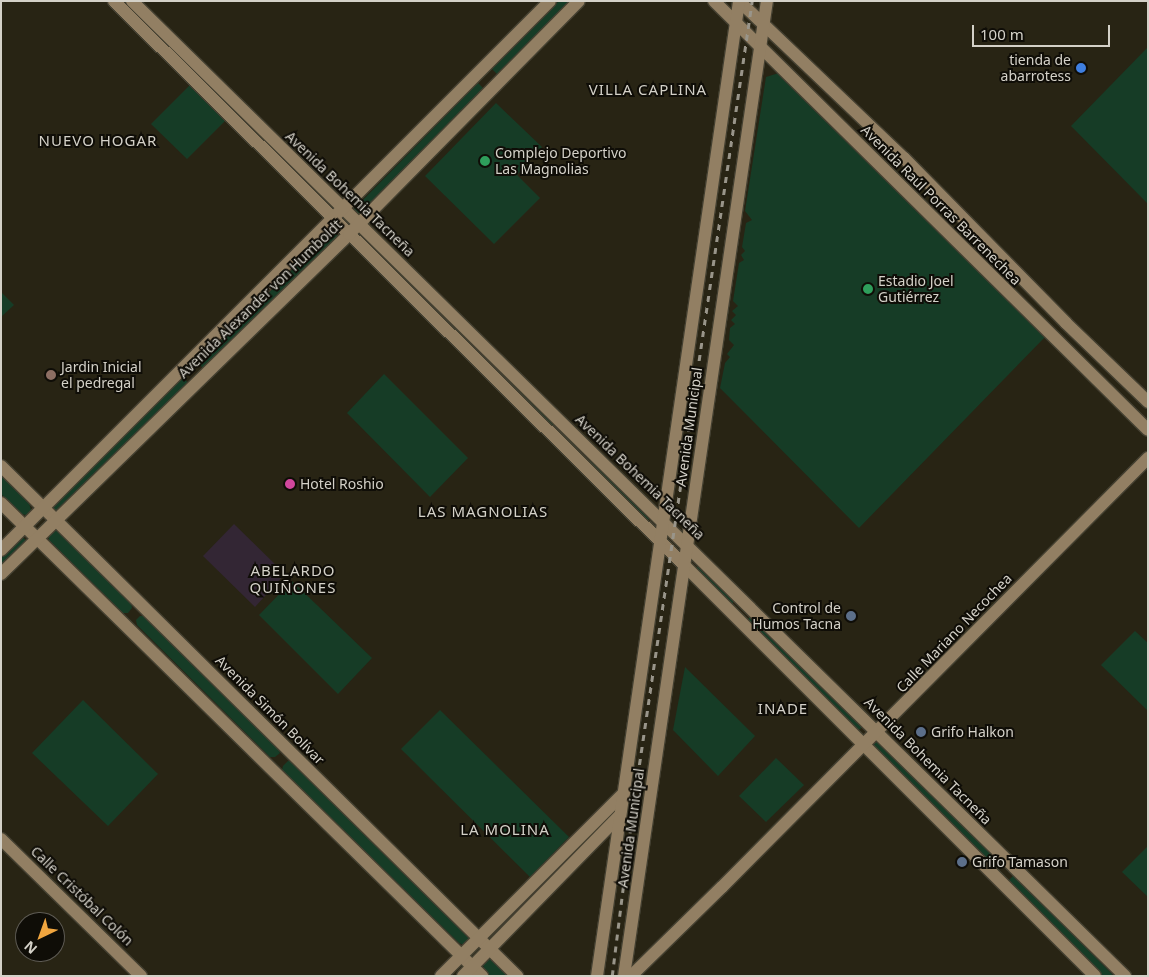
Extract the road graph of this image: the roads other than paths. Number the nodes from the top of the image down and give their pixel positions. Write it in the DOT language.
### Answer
graph roads {
  1 [pos="114,1"];
  2 [pos="132,1"];
  3 [pos="550,1"];
  4 [pos="579,1"];
  5 [pos="714,1"];
  6 [pos="739,1"];
  7 [pos="767,1"];
  8 [pos="736,23"];
  9 [pos="763,25"];
  10 [pos="760,47"];
  11 [pos="343,208"];
  12 [pos="333,218"];
  13 [pos="359,223"];
  14 [pos="349,234"];
  15 [pos="1148,402"];
  16 [pos="1148,430"];
  17 [pos="1148,458"];
  18 [pos="1,466"];
  19 [pos="1,503"];
  20 [pos="44,507"];
  21 [pos="56,520"];
  22 [pos="663,522"];
  23 [pos="24,526"];
  24 [pos="37,539"];
  25 [pos="660,542"];
  26 [pos="687,544"];
  27 [pos="1,550"];
  28 [pos="684,565"];
  29 [pos="1,574"];
  30 [pos="746,604"];
  31 [pos="734,616"];
  32 [pos="877,732"];
  33 [pos="864,745"];
  34 [pos="624,793"];
  35 [pos="620,815"];
  36 [pos="1,839"];
  37 [pos="480,937"];
  38 [pos="490,948"];
  39 [pos="461,956"];
  40 [pos="472,966"];
  41 [pos="142,976"];
  42 [pos="441,976"];
  43 [pos="463,976"];
  44 [pos="482,976"];
  45 [pos="517,976"];
  46 [pos="597,976"];
  47 [pos="624,976"];
  48 [pos="631,976"];
  49 [pos="1095,976"];
  50 [pos="1125,976"];
  1 -- 12 [label="street, Avenida Bohemia Tacneña"];
  2 -- 11 [label="street, Avenida Bohemia Tacneña"];
  3 -- 11 [label="street, Avenida Alexander von Humboldt"];
  4 -- 13 [label="street, Avenida Alexander von Humboldt"];
  5 -- 8 [label="street, Avenida Raúl Porras Barrenechea"];
  6 -- 8 [label="street, Avenida Municipal"];
  6 -- 9 [label="street, Avenida Raúl Porras Barrenechea"];
  7 -- 9 [label="street, Avenida Municipal"];
  8 -- 10 [label="street, Avenida Raúl Porras Barrenechea"];
  8 -- 22 [label="street, Avenida Municipal"];
  9 -- 10 [label="street, Avenida Municipal"];
  9 -- 15 [label="street, Avenida Raúl Porras Barrenechea"];
  10 -- 16 [label="street, Avenida Raúl Porras Barrenechea"];
  10 -- 26 [label="street, Avenida Municipal"];
  11 -- 12 [label="street, Avenida Alexander von Humboldt"];
  11 -- 13 [label="street, Avenida Bohemia Tacneña"];
  12 -- 14 [label="street, Avenida Bohemia Tacneña"];
  12 -- 20 [label="street, Avenida Alexander von Humboldt"];
  13 -- 14 [label="street, Avenida Alexander von Humboldt"];
  13 -- 22 [label="street, Avenida Bohemia Tacneña"];
  14 -- 21 [label="street, Avenida Alexander von Humboldt"];
  14 -- 25 [label="street, Avenida Bohemia Tacneña"];
  17 -- 32 [label="street, Calle Mariano Necochea"];
  18 -- 20 [label="street, Avenida Simón Bolívar"];
  19 -- 23 [label="street"];
  20 -- 21 [label="street, Avenida Simón Bolívar"];
  20 -- 23 [label="street, Avenida Alexander von Humboldt"];
  21 -- 24 [label="street, Avenida Alexander von Humboldt"];
  21 -- 37 [label="street, Avenida Simón Bolívar"];
  22 -- 25 [label="street, Avenida Municipal"];
  22 -- 26 [label="street, Avenida Bohemia Tacneña"];
  23 -- 24 [label="street"];
  23 -- 27 [label="street, Avenida Alexander von Humboldt"];
  24 -- 29 [label="street, Avenida Alexander von Humboldt"];
  24 -- 39 [label="street"];
  25 -- 28 [label="street, Avenida Bohemia Tacneña"];
  25 -- 34 [label="street, Avenida Municipal"];
  26 -- 28 [label="street, Avenida Municipal"];
  26 -- 30 [label="street, Avenida Bohemia Tacneña"];
  28 -- 31 [label="street, Avenida Bohemia Tacneña"];
  28 -- 47 [label="street, Avenida Municipal"];
  30 -- 31 [label="street"];
  30 -- 32 [label="street, Avenida Bohemia Tacneña"];
  31 -- 33 [label="street, Avenida Bohemia Tacneña"];
  32 -- 33 [label="street, Calle Mariano Necochea"];
  32 -- 50 [label="street, Avenida Bohemia Tacneña"];
  33 -- 48 [label="street, Calle Mariano Necochea"];
  33 -- 49 [label="street, Avenida Bohemia Tacneña"];
  34 -- 35 [label="street, Avenida Municipal"];
  34 -- 37 [label="street"];
  35 -- 38 [label="street"];
  35 -- 46 [label="street, Avenida Municipal"];
  36 -- 41 [label="street, Calle Cristóbal Colón"];
  37 -- 38 [label="street, Avenida Simón Bolívar"];
  37 -- 39 [label="street"];
  38 -- 40 [label="street"];
  38 -- 45 [label="street, Avenida Simón Bolívar"];
  39 -- 40 [label="street"];
  39 -- 42 [label="street"];
  40 -- 43 [label="street"];
  40 -- 44 [label="street"];
}
